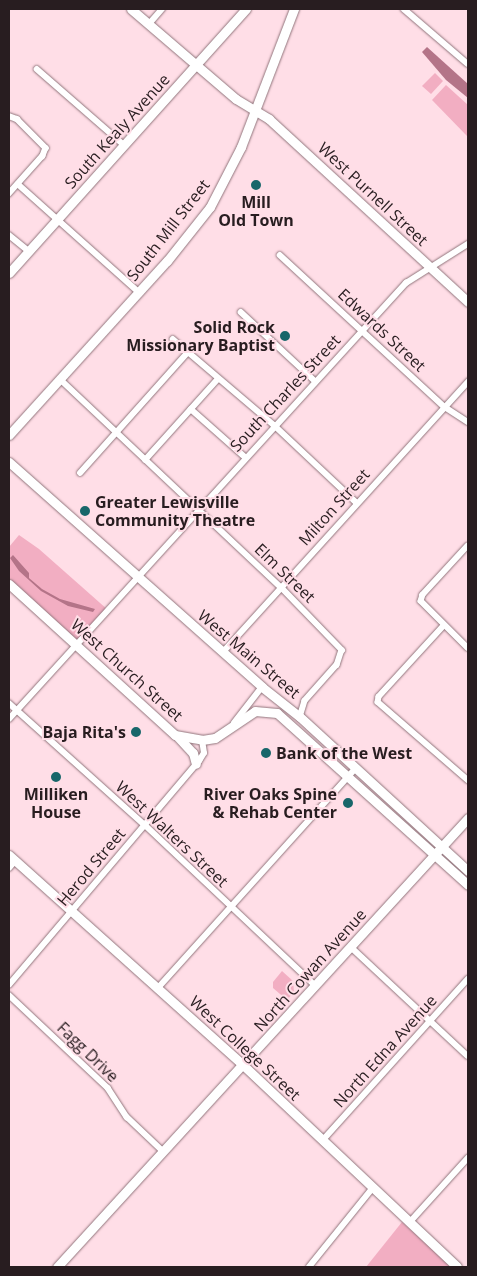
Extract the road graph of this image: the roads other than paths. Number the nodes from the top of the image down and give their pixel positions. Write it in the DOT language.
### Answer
graph roads {
  1 [pos="131,9"];
  2 [pos="162,9"];
  3 [pos="246,9"];
  4 [pos="294,9"];
  5 [pos="404,9"];
  6 [pos="148,24"];
  7 [pos="468,64"];
  8 [pos="196,65"];
  9 [pos="37,69"];
  10 [pos="256,110"];
  11 [pos="9,116"];
  12 [pos="124,145"];
  13 [pos="18,184"];
  14 [pos="9,194"];
  15 [pos="58,219"];
  16 [pos="9,235"];
  17 [pos="468,244"];
  18 [pos="29,251"];
  19 [pos="280,255"];
  20 [pos="432,268"];
  21 [pos="9,273"];
  22 [pos="139,292"];
  23 [pos="468,302"];
  24 [pos="241,312"];
  25 [pos="362,330"];
  26 [pos="173,339"];
  27 [pos="188,352"];
  28 [pos="60,379"];
  29 [pos="217,380"];
  30 [pos="315,381"];
  31 [pos="468,382"];
  32 [pos="445,407"];
  33 [pos="191,409"];
  34 [pos="468,422"];
  35 [pos="274,425"];
  36 [pos="116,433"];
  37 [pos="9,435"];
  38 [pos="245,457"];
  39 [pos="145,460"];
  40 [pos="9,462"];
  41 [pos="80,473"];
  42 [pos="356,502"];
  43 [pos="198,510"];
  44 [pos="468,546"];
  45 [pos="138,578"];
  46 [pos="9,584"];
  47 [pos="281,587"];
  48 [pos="444,626"];
  49 [pos="77,645"];
  50 [pos="468,648"];
  51 [pos="223,652"];
  52 [pos="262,687"];
  53 [pos="9,703"];
  54 [pos="16,710"];
  55 [pos="300,717"];
  56 [pos="9,719"];
  57 [pos="231,727"];
  58 [pos="174,735"];
  59 [pos="202,740"];
  60 [pos="196,764"];
  61 [pos="356,768"];
  62 [pos="349,777"];
  63 [pos="468,780"];
  64 [pos="468,818"];
  65 [pos="144,824"];
  66 [pos="442,847"];
  67 [pos="435,854"];
  68 [pos="11,861"];
  69 [pos="468,871"];
  70 [pos="468,885"];
  71 [pos="230,908"];
  72 [pos="71,911"];
  73 [pos="352,948"];
  74 [pos="468,979"];
  75 [pos="9,984"];
  76 [pos="316,987"];
  77 [pos="157,989"];
  78 [pos="9,995"];
  79 [pos="430,1021"];
  80 [pos="468,1056"];
  81 [pos="243,1066"];
  82 [pos="322,1141"];
  83 [pos="164,1152"];
  84 [pos="467,1162"];
  85 [pos="372,1189"];
  86 [pos="408,1223"];
  87 [pos="57,1267"];
  88 [pos="310,1267"];
  89 [pos="457,1267"];
  1 -- 6 [label="street, West Purnell Street"];
  2 -- 6 [label="street"];
  3 -- 8 [label="street, South Kealy Avenue"];
  4 -- 10 [label="street, South Mill Street"];
  5 -- 7 [label="street"];
  6 -- 8 [label="street, West Purnell Street"];
  8 -- 10 [label="street, West Purnell Street"];
  8 -- 12 [label="street, South Kealy Avenue"];
  9 -- 12 [label="street"];
  10 -- 20 [label="street, West Purnell Street"];
  10 -- 22 [label="street, South Mill Street"];
  11 -- 13 [label="street"];
  12 -- 15 [label="street, South Kealy Avenue"];
  13 -- 14 [label="street"];
  13 -- 15 [label="street"];
  15 -- 18 [label="street, South Kealy Avenue"];
  15 -- 22 [label="street"];
  16 -- 18 [label="street"];
  17 -- 20 [label="street, South Charles Street"];
  18 -- 21 [label="street, South Kealy Avenue"];
  19 -- 25 [label="street, Edwards Street"];
  20 -- 23 [label="street, West Purnell Street"];
  20 -- 25 [label="street, South Charles Street"];
  22 -- 28 [label="street, South Mill Street"];
  24 -- 30 [label="street"];
  25 -- 30 [label="street, South Charles Street"];
  25 -- 32 [label="street, Edwards Street"];
  26 -- 27 [label="street"];
  27 -- 29 [label="street"];
  27 -- 36 [label="street"];
  28 -- 36 [label="street, Elm Street"];
  28 -- 37 [label="street, South Mill Street"];
  29 -- 33 [label="street"];
  29 -- 35 [label="street"];
  30 -- 35 [label="street, South Charles Street"];
  31 -- 32 [label="street, Milton Street"];
  32 -- 34 [label="street, Edwards Street"];
  32 -- 42 [label="street, Milton Street"];
  33 -- 38 [label="street"];
  33 -- 39 [label="street"];
  35 -- 38 [label="street, South Charles Street"];
  35 -- 42 [label="street"];
  36 -- 39 [label="street, Elm Street"];
  36 -- 41 [label="street"];
  38 -- 43 [label="street, South Charles Street"];
  39 -- 43 [label="street, Elm Street"];
  40 -- 45 [label="street, West Main Street"];
  42 -- 47 [label="street, Milton Street"];
  43 -- 45 [label="street, South Charles Street"];
  43 -- 47 [label="street, Elm Street"];
  44 -- 48 [label="street"];
  45 -- 49 [label="street, South Charles Street"];
  45 -- 51 [label="street, West Main Street"];
  46 -- 49 [label="street, West Church Street"];
  47 -- 51 [label="street, Milton Street"];
  47 -- 55 [label="street, Elm Street"];
  48 -- 50 [label="street"];
  48 -- 63 [label="street"];
  49 -- 54 [label="street, South Charles Street"];
  49 -- 58 [label="street, West Church Street"];
  51 -- 52 [label="street, West Main Street"];
  52 -- 55 [label="street, West Main Street"];
  52 -- 57 [label="street"];
  53 -- 54 [label="street, West Walters Street"];
  54 -- 56 [label="street, South Charles Street"];
  54 -- 65 [label="street, West Walters Street"];
  55 -- 61 [label="street, West Main Street"];
  57 -- 59 [label="street"];
  57 -- 62 [label="street, West Main Street"];
  58 -- 59 [label="street, West Church Street"];
  58 -- 60 [label="street"];
  59 -- 60 [label="street, Herod Street"];
  60 -- 65 [label="street, Herod Street"];
  61 -- 62 [label="street"];
  61 -- 66 [label="street, West Main Street"];
  62 -- 67 [label="street, West Main Street"];
  62 -- 71 [label="street"];
  64 -- 66 [label="street, North Cowan Avenue"];
  65 -- 71 [label="street, West Walters Street"];
  65 -- 72 [label="street, Herod Street"];
  66 -- 67 [label="street, North Cowan Avenue"];
  66 -- 69 [label="street, West Main Street"];
  67 -- 70 [label="street, West Main Street"];
  67 -- 73 [label="street, North Cowan Avenue"];
  68 -- 72 [label="street, West College Street"];
  71 -- 76 [label="street, West Walters Street"];
  71 -- 77 [label="street"];
  72 -- 75 [label="street, Herod Street"];
  72 -- 77 [label="street, West College Street"];
  73 -- 76 [label="street, North Cowan Avenue"];
  73 -- 79 [label="street"];
  74 -- 79 [label="street, North Edna Avenue"];
  76 -- 81 [label="street, North Cowan Avenue"];
  77 -- 81 [label="street, West College Street"];
  78 -- 83 [label="street, Fagg Drive"];
  79 -- 80 [label="street"];
  79 -- 82 [label="street, North Edna Avenue"];
  81 -- 82 [label="street, West College Street"];
  81 -- 83 [label="street, North Cowan Avenue"];
  82 -- 85 [label="street, West College Street"];
  83 -- 87 [label="street, North Cowan Avenue"];
  84 -- 86 [label="street"];
  85 -- 86 [label="street, West College Street"];
  85 -- 88 [label="street"];
  86 -- 89 [label="street, West College Street"];
}
